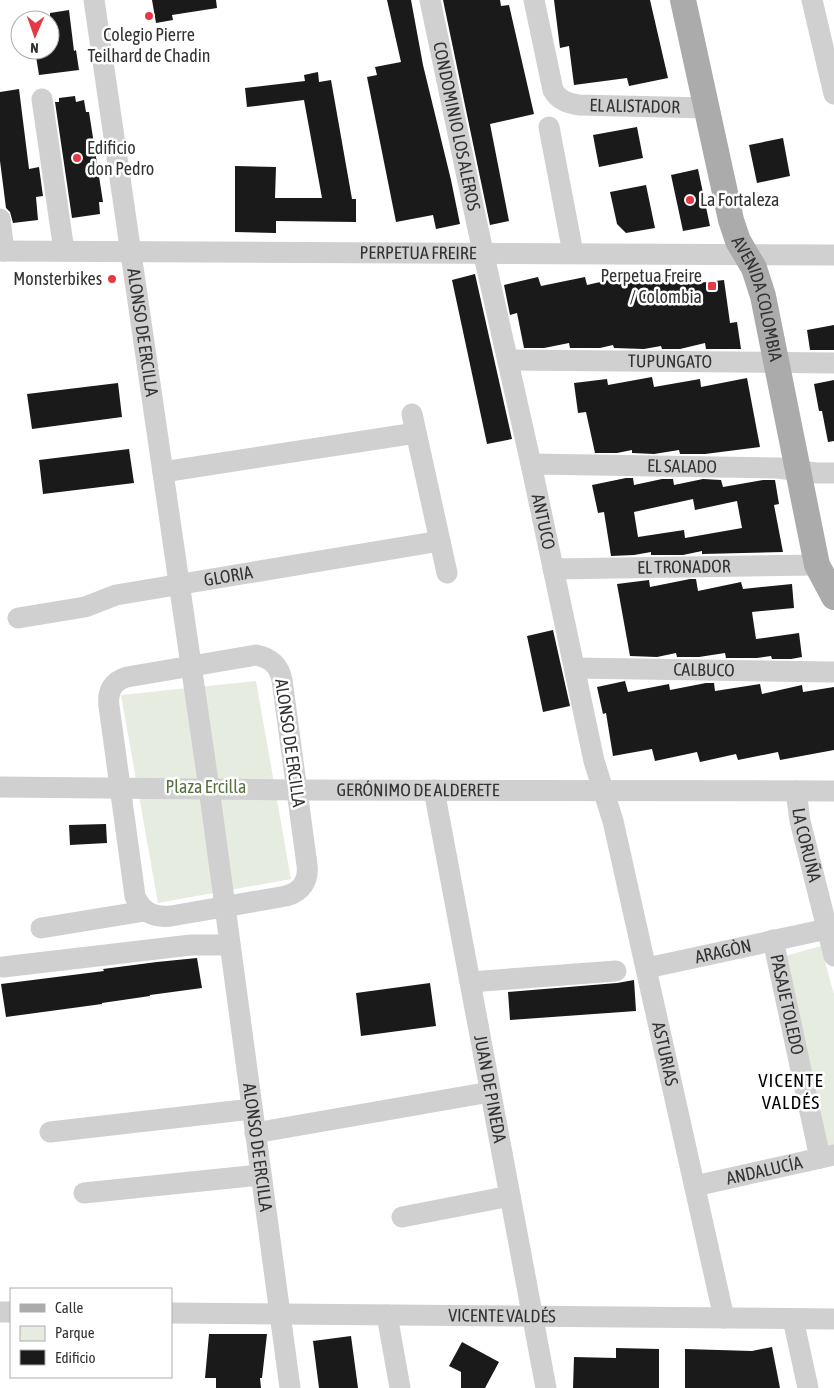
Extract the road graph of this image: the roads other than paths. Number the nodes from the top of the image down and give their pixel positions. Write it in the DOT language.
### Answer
graph roads {
  1 [pos="94,0"];
  2 [pos="430,0"];
  3 [pos="534,0"];
  4 [pos="684,0"];
  5 [pos="812,0"];
  6 [pos="829,46"];
  7 [pos="834,94"];
  8 [pos="42,99"];
  9 [pos="707,108"];
  10 [pos="549,128"];
  11 [pos="0,219"];
  12 [pos="2,251"];
  13 [pos="64,251"];
  14 [pos="130,251"];
  15 [pos="484,253"];
  16 [pos="573,254"];
  17 [pos="746,254"];
  18 [pos="834,255"];
  19 [pos="508,360"];
  20 [pos="776,362"];
  21 [pos="834,363"];
  22 [pos="531,464"];
  23 [pos="798,471"];
  24 [pos="163,472"];
  25 [pos="834,473"];
  26 [pos="440,542"];
  27 [pos="817,565"];
  28 [pos="553,569"];
  29 [pos="447,573"];
  30 [pos="179,585"];
  31 [pos="834,597"];
  32 [pos="18,618"];
  33 [pos="191,666"];
  34 [pos="575,668"];
  35 [pos="834,672"];
  36 [pos="0,787"];
  37 [pos="120,787"];
  38 [pos="209,788"];
  39 [pos="296,790"];
  40 [pos="434,790"];
  41 [pos="604,790"];
  42 [pos="796,791"];
  43 [pos="834,791"];
  44 [pos="224,906"];
  45 [pos="145,911"];
  46 [pos="41,928"];
  47 [pos="827,929"];
  48 [pos="773,940"];
  49 [pos="230,945"];
  50 [pos="834,956"];
  51 [pos="2,966"];
  52 [pos="647,968"];
  53 [pos="616,971"];
  54 [pos="470,982"];
  55 [pos="490,1092"];
  56 [pos="252,1109"];
  57 [pos="50,1132"];
  58 [pos="255,1132"];
  59 [pos="827,1156"];
  60 [pos="260,1174"];
  61 [pos="695,1186"];
  62 [pos="84,1193"];
  63 [pos="510,1196"];
  64 [pos="402,1217"];
  65 [pos="172,1314"];
  66 [pos="280,1314"];
  67 [pos="387,1315"];
  68 [pos="532,1316"];
  69 [pos="724,1318"];
  70 [pos="794,1319"];
  71 [pos="834,1319"];
  72 [pos="290,1388"];
  73 [pos="400,1388"];
  74 [pos="546,1388"];
  75 [pos="808,1388"];
  1 -- 14 [label="street, ALONSO DE ERCILLA"];
  2 -- 15 [label="street, CONDOMINIO LOS ALEROS"];
  3 -- 9 [label="street, EL ALISTADOR"];
  4 -- 9 [label="main road, AVENIDA COLOMBIA"];
  5 -- 6 [label="street"];
  6 -- 7 [label="street"];
  8 -- 13 [label="street"];
  9 -- 17 [label="main road, AVENIDA COLOMBIA"];
  10 -- 16 [label="street"];
  11 -- 12 [label="street"];
  12 -- 13 [label="street, PERPETUA FREIRE"];
  13 -- 14 [label="street, PERPETUA FREIRE"];
  14 -- 15 [label="street, PERPETUA FREIRE"];
  14 -- 24 [label="street, ALONSO DE ERCILLA"];
  15 -- 16 [label="street, PERPETUA FREIRE"];
  15 -- 19 [label="street, ANTUCO"];
  16 -- 17 [label="street, PERPETUA FREIRE"];
  17 -- 18 [label="street, PERPETUA FREIRE"];
  17 -- 20 [label="main road, AVENIDA COLOMBIA"];
  19 -- 20 [label="street, TUPUNGATO"];
  19 -- 22 [label="street, ANTUCO"];
  20 -- 21 [label="street, TUPUNGATO"];
  20 -- 23 [label="main road, AVENIDA COLOMBIA"];
  22 -- 23 [label="street, EL SALADO"];
  22 -- 28 [label="street, ANTUCO"];
  23 -- 25 [label="street, EL SALADO"];
  23 -- 27 [label="main road, AVENIDA COLOMBIA"];
  24 -- 26 [label="street"];
  24 -- 30 [label="street, ALONSO DE ERCILLA"];
  26 -- 29 [label="street"];
  26 -- 30 [label="street, GLORIA"];
  27 -- 28 [label="street, EL TRONADOR"];
  27 -- 31 [label="main road, AVENIDA COLOMBIA"];
  28 -- 34 [label="street, ANTUCO"];
  30 -- 32 [label="street, GLORIA"];
  30 -- 33 [label="street, ALONSO DE ERCILLA"];
  33 -- 37 [label="street, ALONSO DE ERCILLA"];
  33 -- 38 [label="street, ALONSO DE ERCILLA"];
  33 -- 39 [label="street, ALONSO DE ERCILLA"];
  34 -- 35 [label="street, CALBUCO"];
  34 -- 41 [label="street, ANTUCO"];
  36 -- 37 [label="street, GERÓNIMO DE ALDERETE"];
  37 -- 38 [label="street, GERÓNIMO DE ALDERETE"];
  37 -- 45 [label="street, ALONSO DE ERCILLA"];
  38 -- 39 [label="street, GERÓNIMO DE ALDERETE"];
  38 -- 44 [label="street, ALONSO DE ERCILLA"];
  39 -- 40 [label="street, GERÓNIMO DE ALDERETE"];
  39 -- 44 [label="street, ALONSO DE ERCILLA"];
  40 -- 41 [label="street, GERÓNIMO DE ALDERETE"];
  40 -- 54 [label="street, JUAN DE PINEDA"];
  41 -- 42 [label="street, GERÓNIMO DE ALDERETE"];
  41 -- 52 [label="street, ASTURIAS"];
  42 -- 43 [label="street, GERÓNIMO DE ALDERETE"];
  42 -- 47 [label="street, LA CORUÑA"];
  44 -- 45 [label="street, ALONSO DE ERCILLA"];
  44 -- 49 [label="street, ALONSO DE ERCILLA"];
  45 -- 46 [label="street"];
  47 -- 48 [label="street, ARAGÒN"];
  47 -- 50 [label="street, LA CORUÑA"];
  48 -- 52 [label="street, ARAGÒN"];
  48 -- 59 [label="street, PASAJE TOLEDO"];
  49 -- 51 [label="street"];
  49 -- 56 [label="street, ALONSO DE ERCILLA"];
  52 -- 61 [label="street, ASTURIAS"];
  53 -- 54 [label="street"];
  54 -- 55 [label="street, JUAN DE PINEDA"];
  55 -- 58 [label="street"];
  55 -- 63 [label="street, JUAN DE PINEDA"];
  56 -- 57 [label="street"];
  56 -- 58 [label="street, ALONSO DE ERCILLA"];
  58 -- 60 [label="street, ALONSO DE ERCILLA"];
  59 -- 61 [label="street, ANDALUCÍA"];
  60 -- 62 [label="street"];
  60 -- 66 [label="street, ALONSO DE ERCILLA"];
  61 -- 69 [label="street, ASTURIAS"];
  63 -- 64 [label="street"];
  63 -- 68 [label="street, JUAN DE PINEDA"];
  65 -- 66 [label="street, VICENTE VALDÉS"];
  66 -- 67 [label="street, VICENTE VALDÉS"];
  66 -- 72 [label="street, ALONSO DE ERCILLA"];
  67 -- 68 [label="street, VICENTE VALDÉS"];
  67 -- 73 [label="street"];
  68 -- 69 [label="street, VICENTE VALDÉS"];
  68 -- 74 [label="street, JUAN DE PINEDA"];
  69 -- 70 [label="street, VICENTE VALDÉS"];
  70 -- 71 [label="street, VICENTE VALDÉS"];
  70 -- 75 [label="street"];
}
